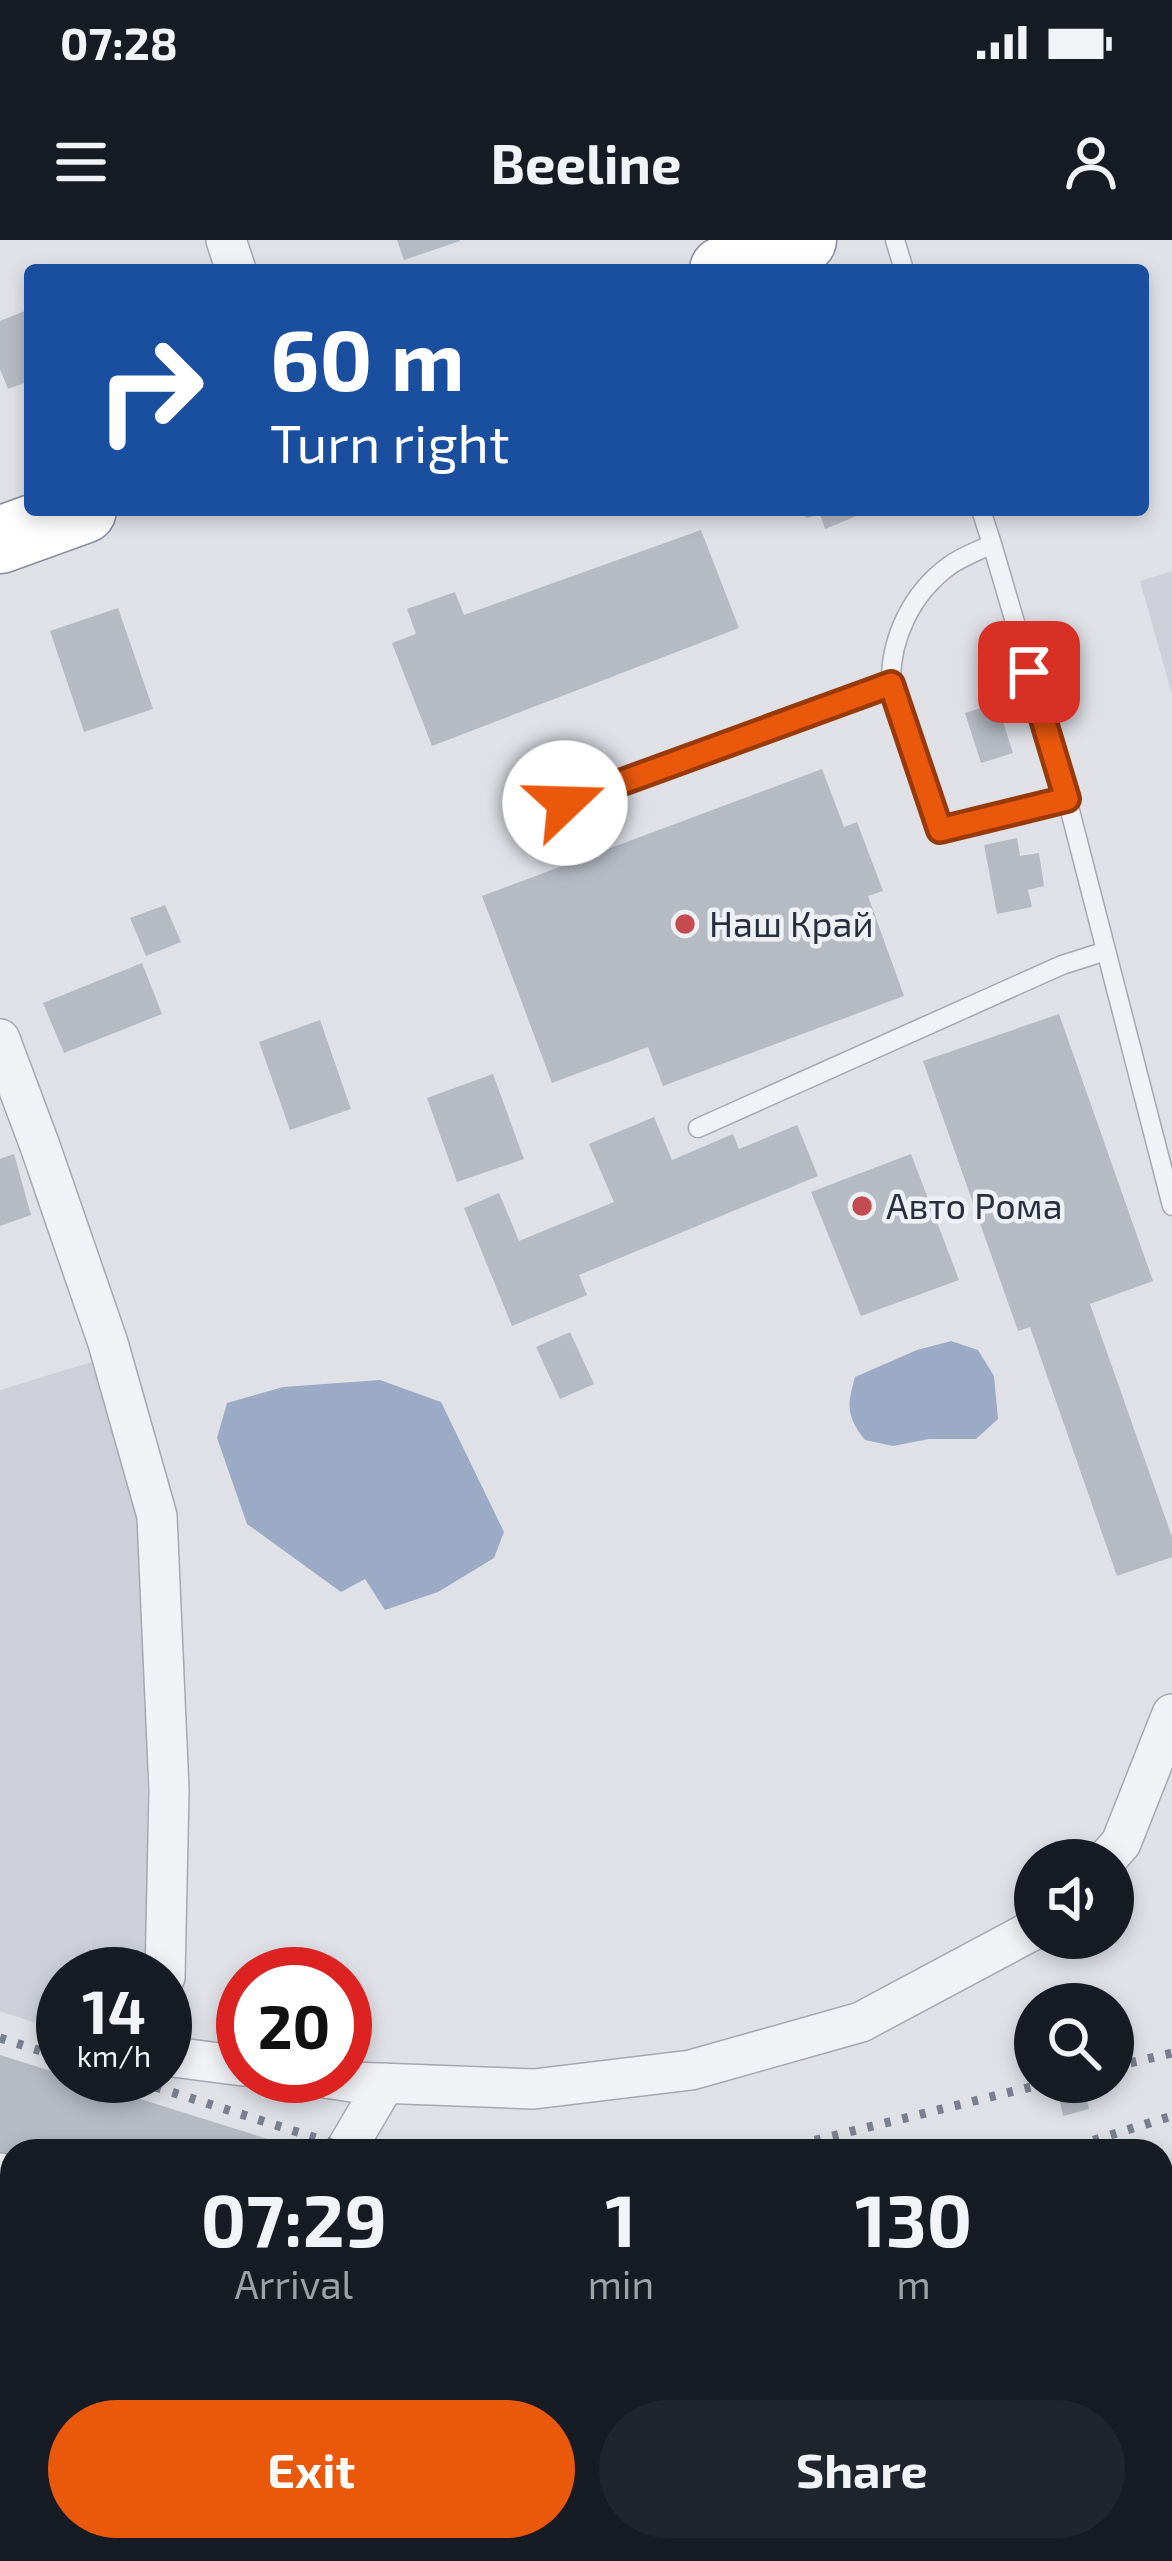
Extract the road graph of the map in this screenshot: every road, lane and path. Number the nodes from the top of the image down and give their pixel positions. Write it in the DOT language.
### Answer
graph roads {
  1 [pos="802,240"];
  2 [pos="739,264"];
  3 [pos="67,516"];
  4 [pos="983,516"];
  5 [pos="0,541"];
  6 [pos="992,544"];
  7 [pos="891,684"];
  8 [pos="1067,799"];
  9 [pos="565,803"];
  10 [pos="1106,951"];
  11 [pos="0,1040"];
  12 [pos="698,1128"];
  13 [pos="1172,1206"];
  14 [pos="1172,1714"];
  15 [pos="1122,1839"];
  16 [pos="1014,1940"];
  17 [pos="166,1947"];
  18 [pos="372,2082"];
  19 [pos="385,2083"];
  20 [pos="352,2139"];
  1 -- 2 [label="highway"];
  3 -- 5 [label="highway"];
  4 -- 6 [label="lane"];
  6 -- 7 [label="lane"];
  6 -- 8 [label="lane"];
  7 -- 8 [label="lane"];
  7 -- 9 [label="lane"];
  8 -- 10 [label="lane"];
  10 -- 12 [label="lane"];
  10 -- 13 [label="lane"];
  11 -- 17 [label="street"];
  14 -- 15 [label="street"];
  16 -- 19 [label="street"];
  18 -- 19 [label="street"];
  19 -- 20 [label="street"];
}
